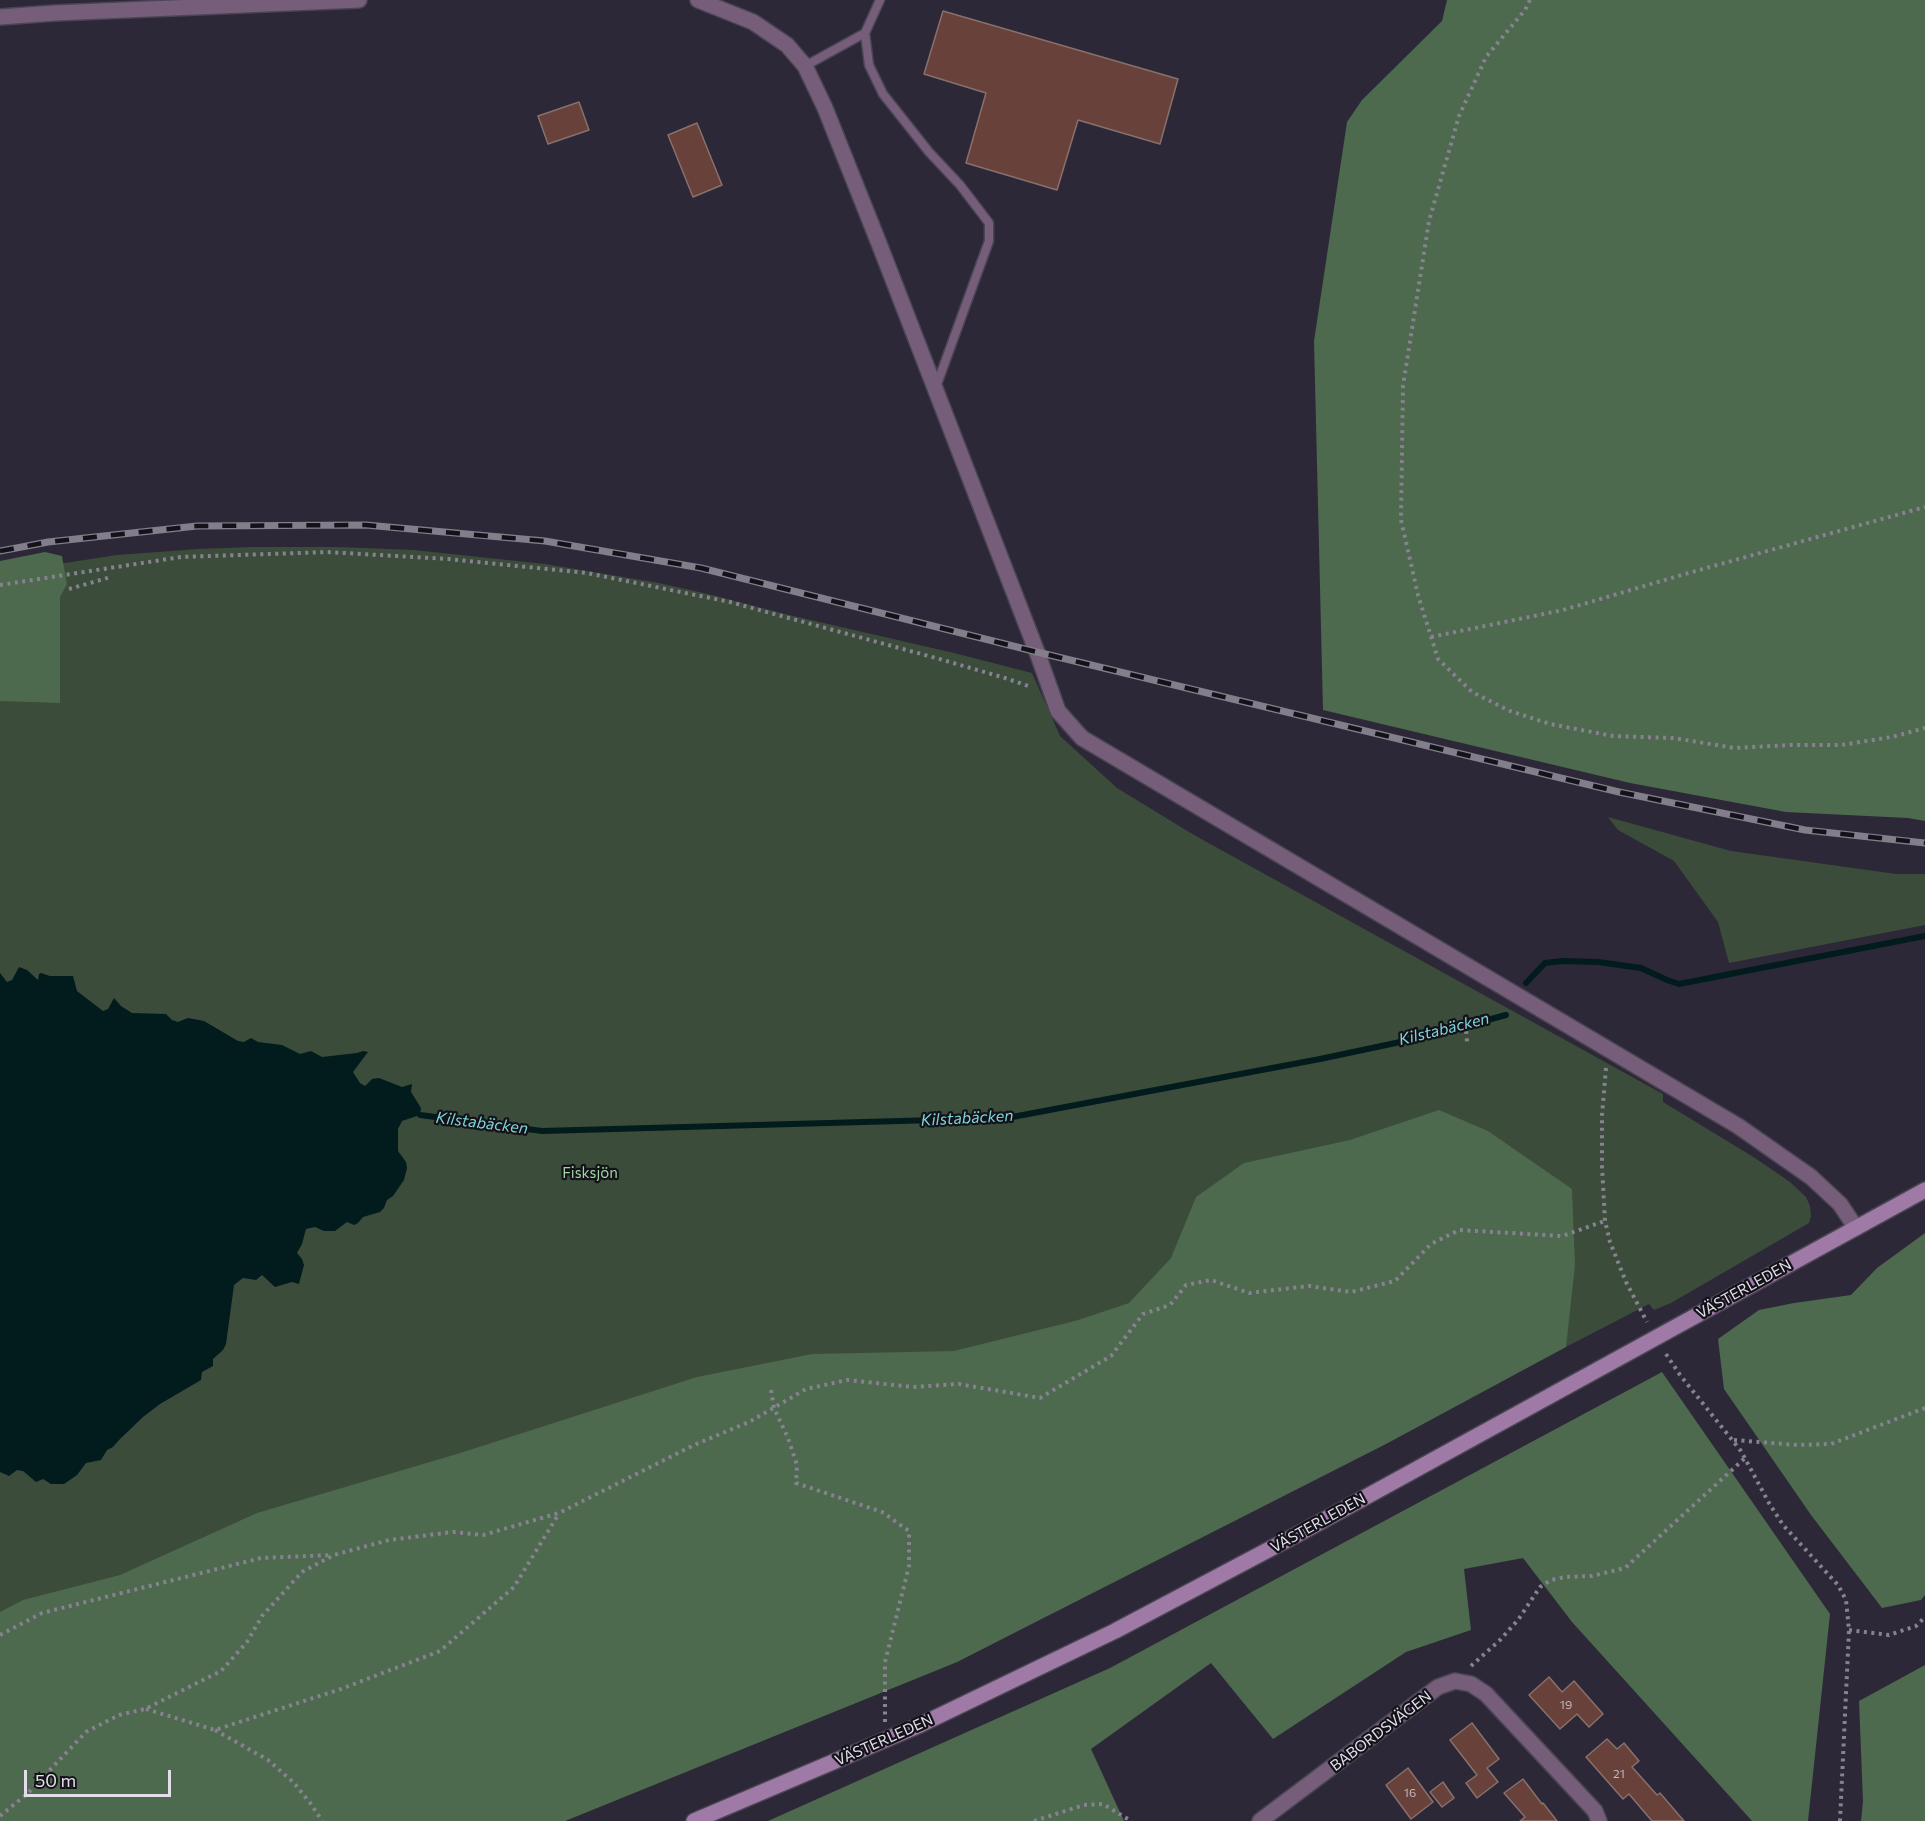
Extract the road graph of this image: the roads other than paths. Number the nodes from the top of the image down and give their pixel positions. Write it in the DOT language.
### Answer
graph roads {
  1 [pos="359,0"];
  2 [pos="698,0"];
  3 [pos="880,0"];
  4 [pos="152,5"];
  5 [pos="0,17"];
  6 [pos="865,33"];
  7 [pos="805,66"];
  8 [pos="935,390"];
  9 [pos="1925,1190"];
  10 [pos="1856,1228"];
  11 [pos="694,1821"];
  12 [pos="1260,1821"];
  13 [pos="1599,1821"];
  1 -- 4 [label="street"];
  2 -- 7 [label="street"];
  3 -- 6 [label="lane"];
  4 -- 5 [label="street"];
  6 -- 7 [label="lane"];
  6 -- 8 [label="lane"];
  7 -- 8 [label="street"];
  8 -- 10 [label="street"];
  9 -- 10 [label="street, VÄSTERLEDEN"];
  10 -- 11 [label="street, VÄSTERLEDEN"];
  12 -- 13 [label="street, BABORDSVÄGEN"];
}
